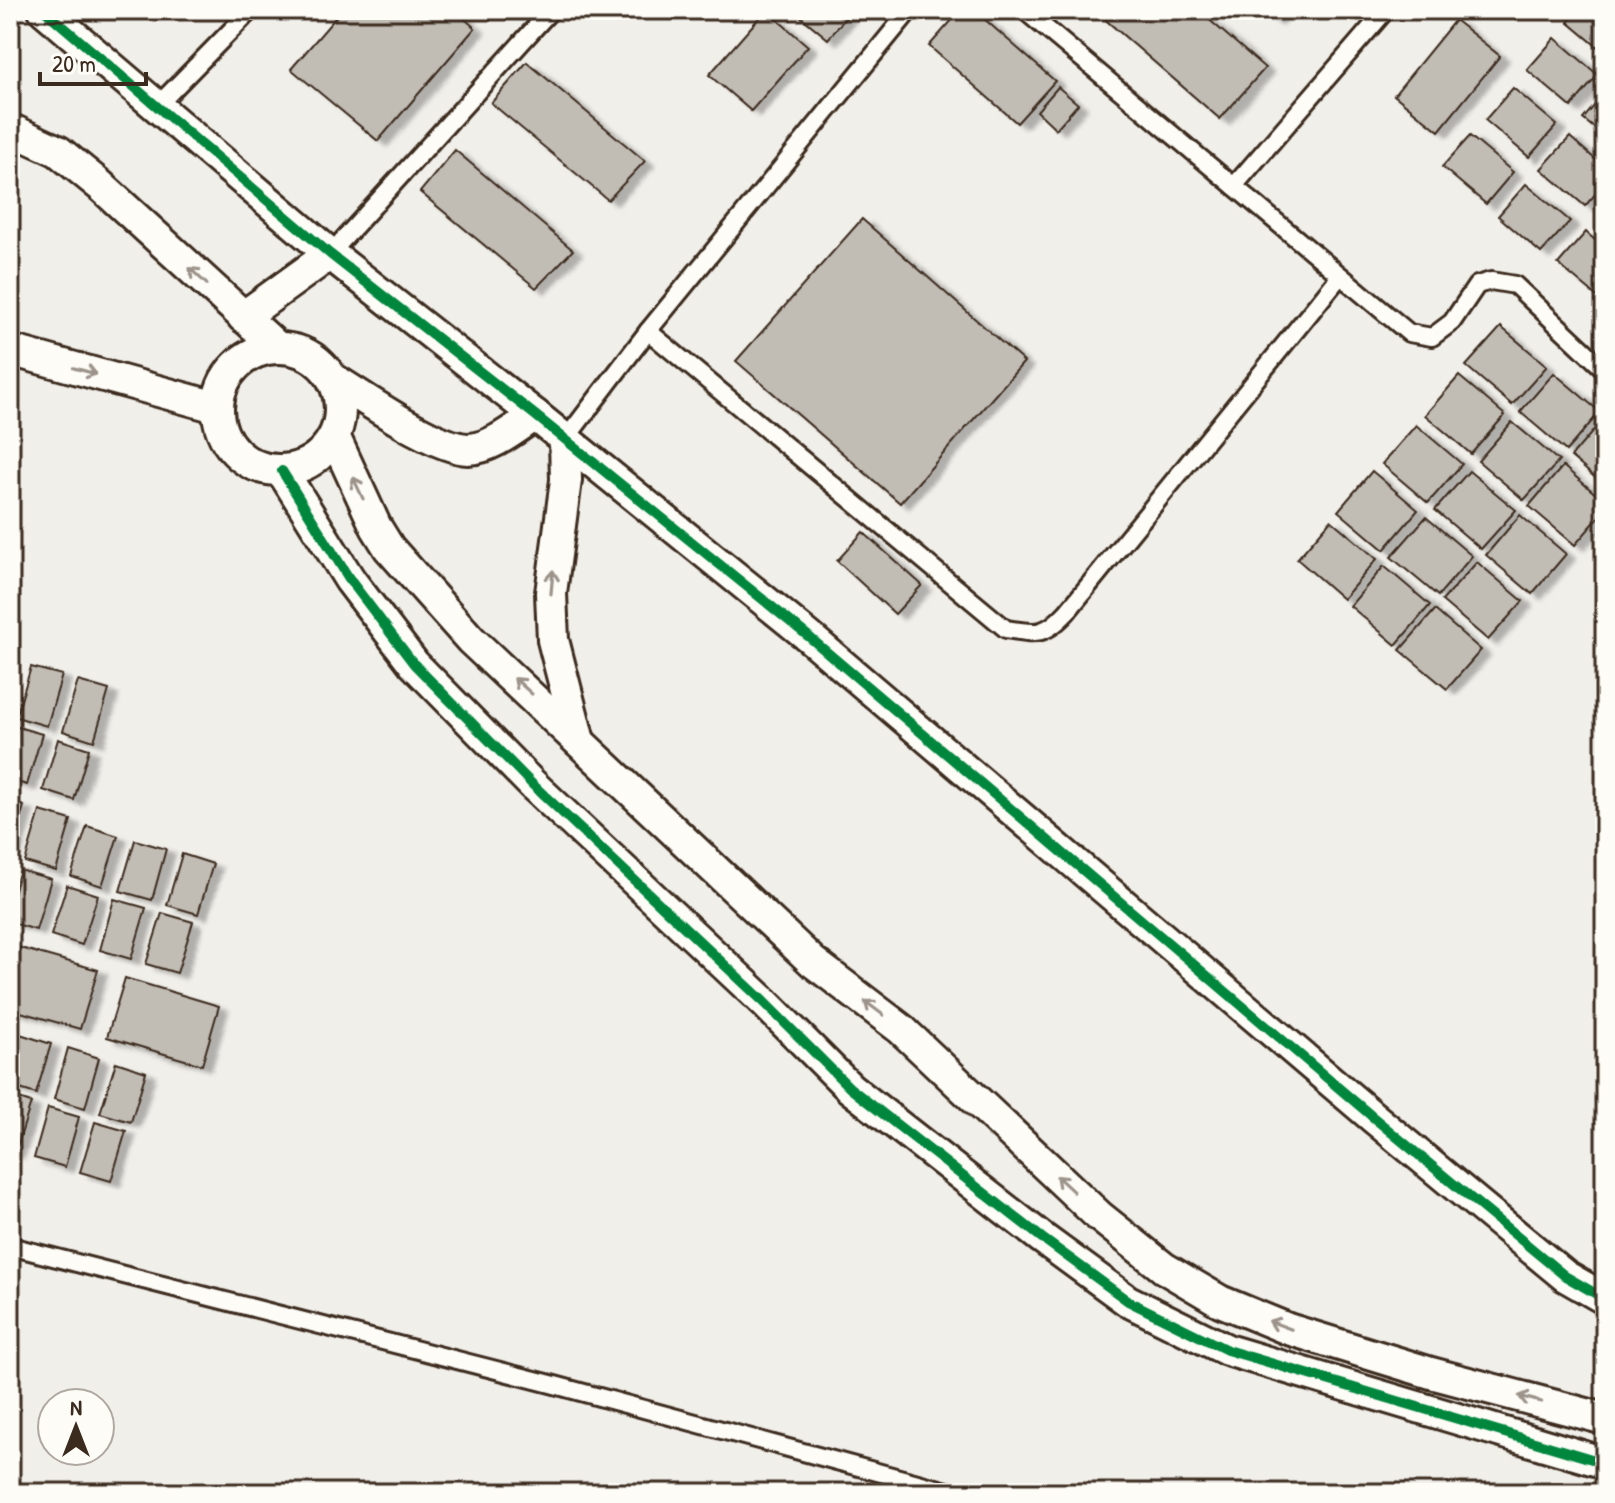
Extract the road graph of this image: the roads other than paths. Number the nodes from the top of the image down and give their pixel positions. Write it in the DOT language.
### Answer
graph roads {
  1 [pos="44,10"];
  2 [pos="251,10"];
  3 [pos="551,10"];
  4 [pos="910,10"];
  5 [pos="1024,10"];
  6 [pos="1386,10"];
  7 [pos="157,106"];
  8 [pos="10,129"];
  9 [pos="1234,186"];
  10 [pos="330,254"];
  11 [pos="1340,276"];
  12 [pos="243,317"];
  13 [pos="648,331"];
  14 [pos="277,347"];
  15 [pos="10,350"];
  16 [pos="1605,370"];
  17 [pos="335,380"];
  18 [pos="216,407"];
  19 [pos="535,415"];
  20 [pos="335,438"];
  21 [pos="565,440"];
  22 [pos="282,471"];
  23 [pos="579,741"];
  24 [pos="10,1246"];
  25 [pos="1605,1299"];
  26 [pos="1605,1419"];
  27 [pos="1605,1463"];
  28 [pos="955,1493"];
  1 -- 7 [label="street"];
  2 -- 7 [label="lane"];
  3 -- 10 [label="lane"];
  4 -- 13 [label="lane"];
  5 -- 9 [label="lane"];
  6 -- 9 [label="lane"];
  7 -- 10 [label="street"];
  12 -- 8 [label="street, one-way"];
  9 -- 11 [label="lane"];
  10 -- 12 [label="street"];
  10 -- 19 [label="street"];
  11 -- 13 [label="lane"];
  11 -- 16 [label="lane"];
  12 -- 14 [label="street"];
  13 -- 21 [label="lane"];
  14 -- 17 [label="street"];
  14 -- 18 [label="street"];
  15 -- 18 [label="street, one-way"];
  17 -- 19 [label="street"];
  17 -- 20 [label="street"];
  18 -- 22 [label="street"];
  19 -- 21 [label="street"];
  20 -- 22 [label="street"];
  23 -- 20 [label="street, one-way"];
  23 -- 21 [label="street, one-way"];
  21 -- 25 [label="street"];
  22 -- 27 [label="street"];
  26 -- 23 [label="street, one-way"];
  24 -- 28 [label="lane"];
}
